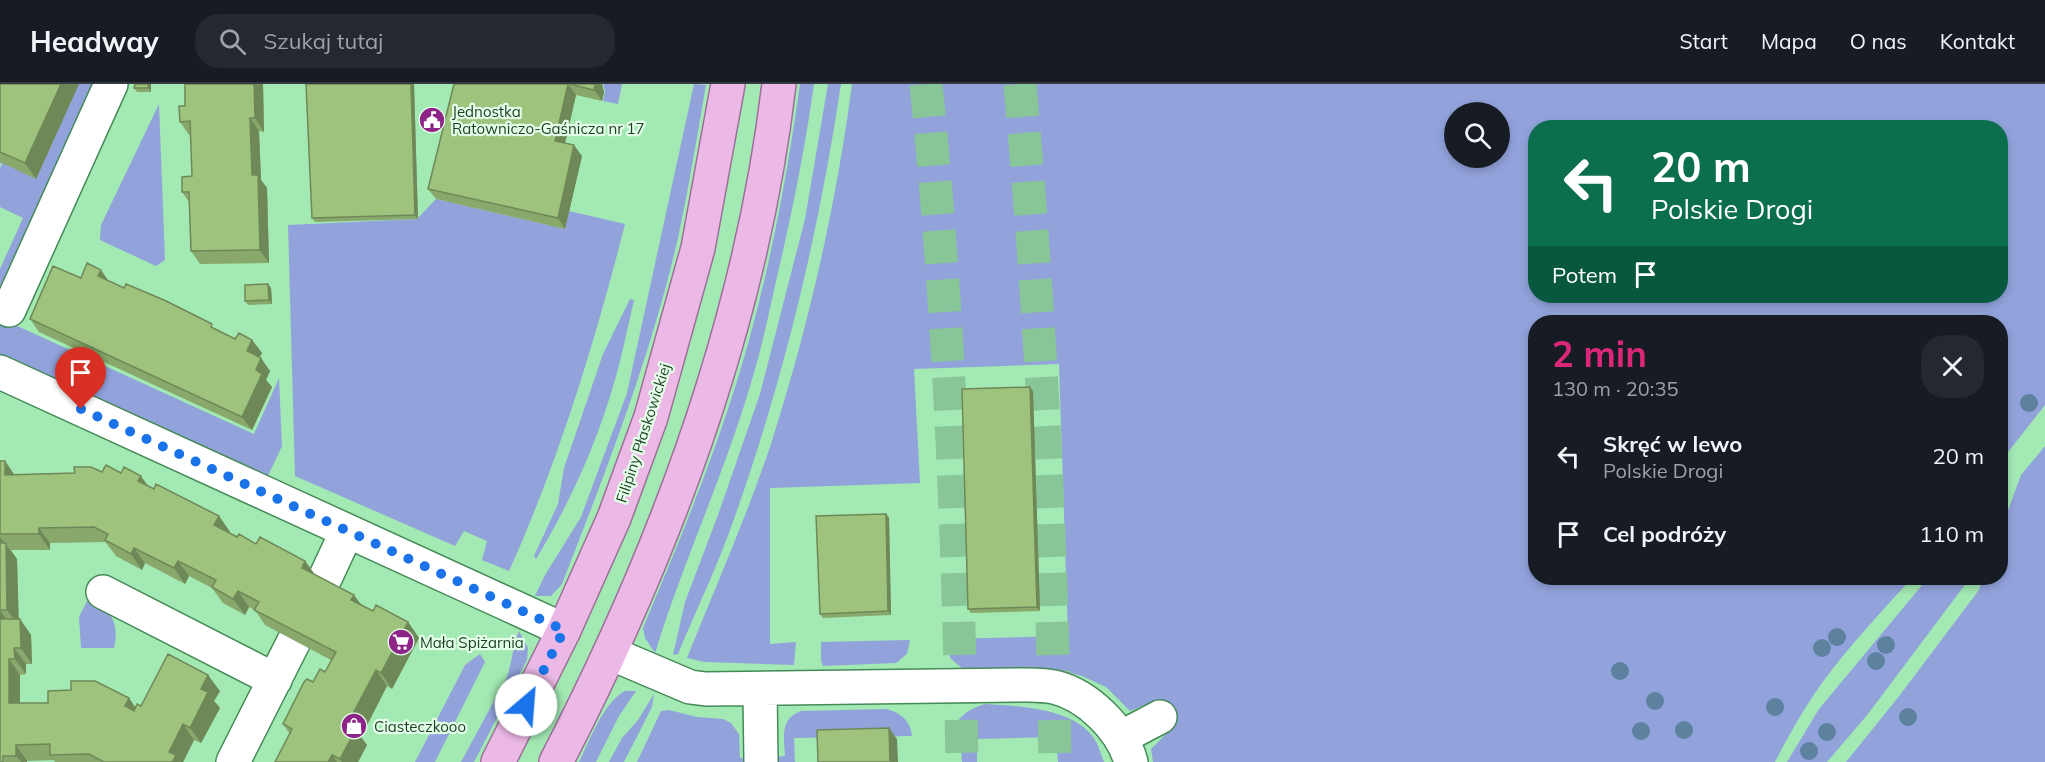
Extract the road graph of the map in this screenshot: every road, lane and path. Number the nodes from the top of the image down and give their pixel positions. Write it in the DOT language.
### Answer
graph roads {
  1 [pos="111,84"];
  2 [pos="728,84"];
  3 [pos="779,84"];
  4 [pos="9,310"];
  5 [pos="0,372"];
  6 [pos="347,531"];
  7 [pos="321,588"];
  8 [pos="103,592"];
  9 [pos="564,630"];
  10 [pos="294,640"];
  11 [pos="610,653"];
  12 [pos="275,680"];
  13 [pos="760,690"];
  14 [pos="1160,717"];
  15 [pos="1126,750"];
  16 [pos="233,762"];
  17 [pos="498,762"];
  18 [pos="556,762"];
  19 [pos="761,762"];
  1 -- 4 [label="street"];
  2 -- 9 [label="main road, Filipiny Płaskowickiej"];
  3 -- 11 [label="main road"];
  5 -- 6 [label="street"];
  6 -- 7 [label="street"];
  6 -- 9 [label="street"];
  8 -- 12 [label="street"];
  9 -- 17 [label="main road, Filipiny Płaskowickiej"];
  10 -- 12 [label="street"];
  11 -- 13 [label="street"];
  11 -- 18 [label="main road"];
  12 -- 16 [label="street"];
  13 -- 15 [label="street"];
  13 -- 19 [label="street"];
  14 -- 15 [label="street"];
}
